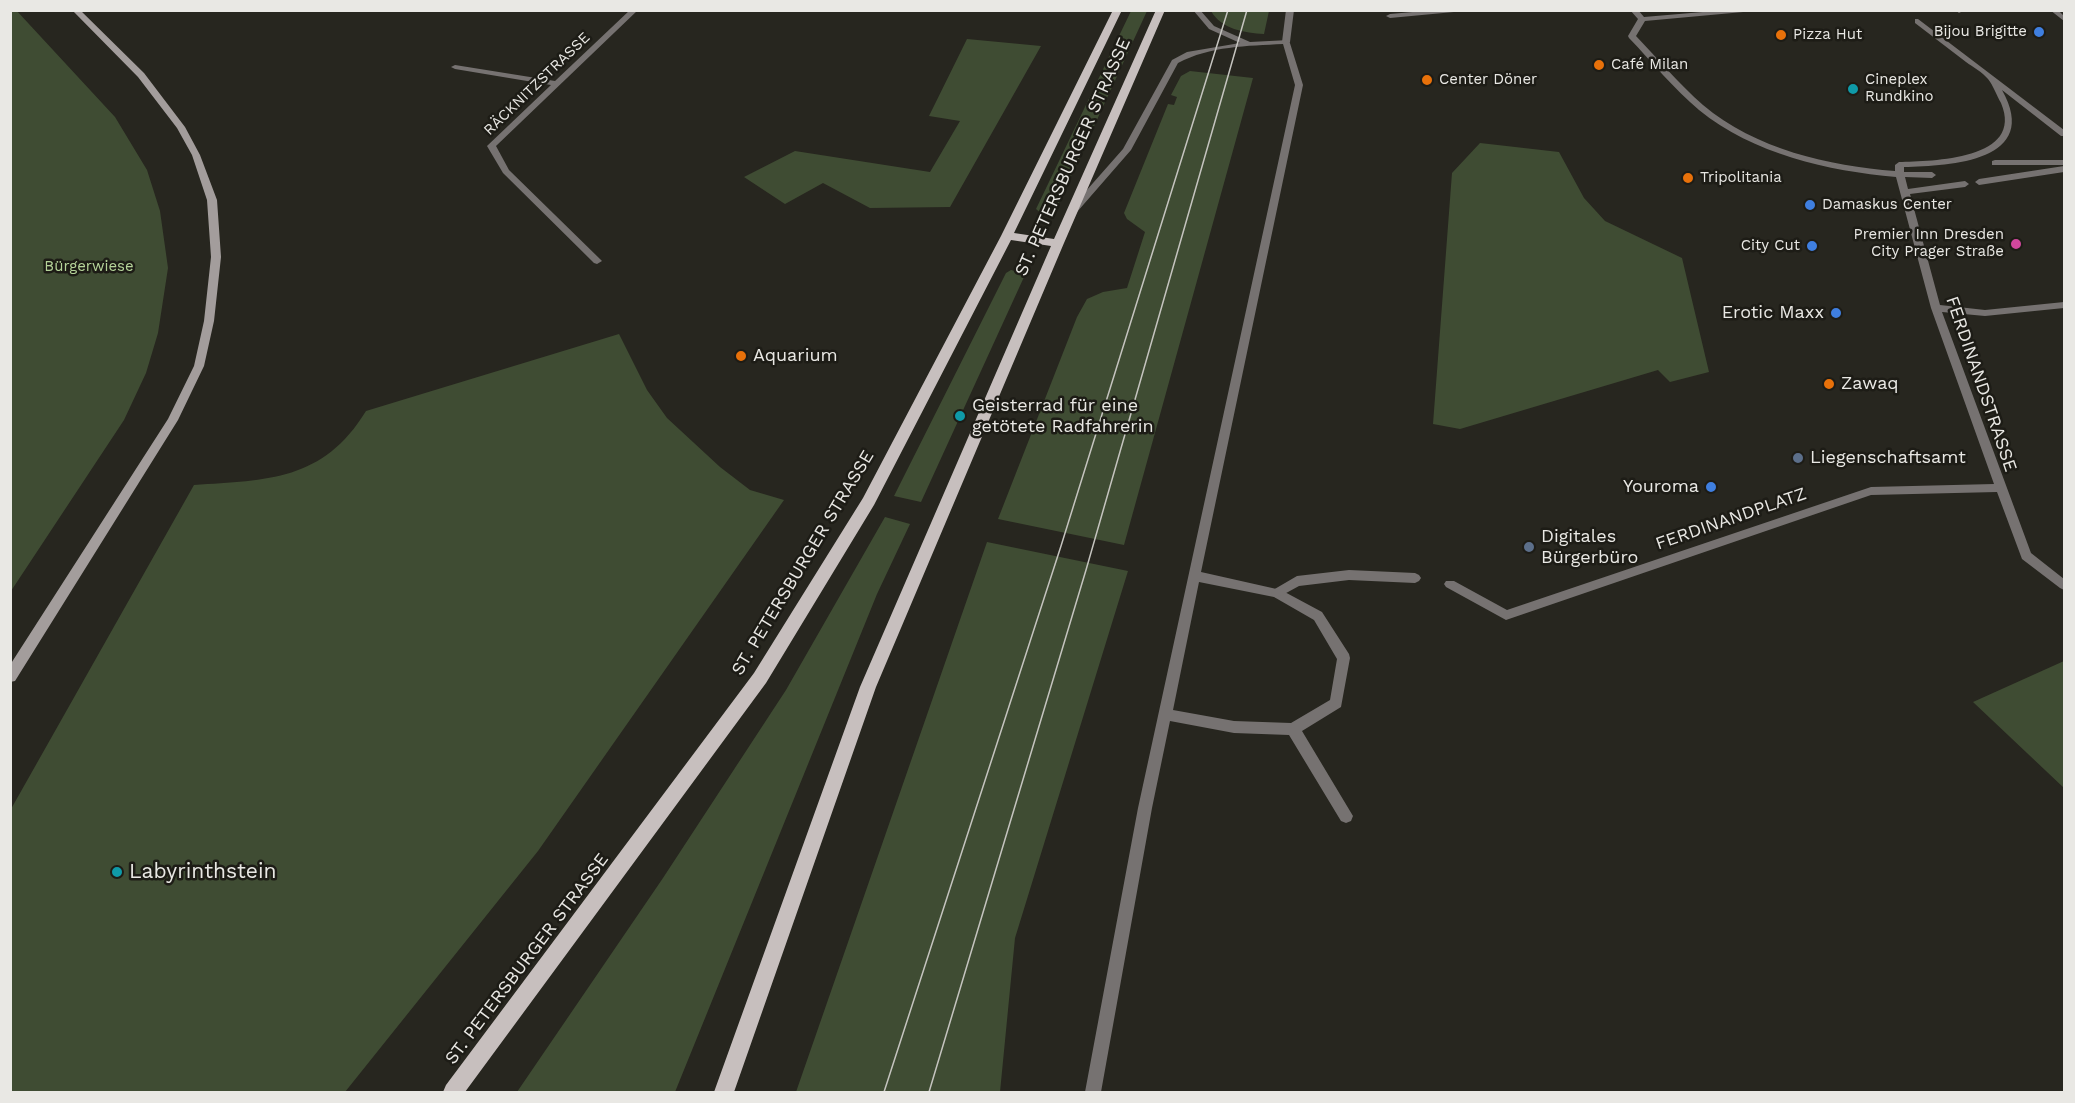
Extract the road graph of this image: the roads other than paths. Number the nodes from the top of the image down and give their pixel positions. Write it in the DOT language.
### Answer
graph roads {
  1 [pos="75,10"];
  2 [pos="635,10"];
  3 [pos="1118,10"];
  4 [pos="1161,10"];
  5 [pos="1196,10"];
  6 [pos="1290,10"];
  7 [pos="1472,10"];
  8 [pos="1633,10"];
  9 [pos="1762,10"];
  10 [pos="2053,10"];
  11 [pos="1390,16"];
  12 [pos="1642,19"];
  13 [pos="2064,19"];
  14 [pos="1918,21"];
  15 [pos="1286,42"];
  16 [pos="1248,44"];
  17 [pos="455,67"];
  18 [pos="1992,79"];
  19 [pos="558,84"];
  20 [pos="2064,134"];
  21 [pos="1981,153"];
  22 [pos="1995,162"];
  23 [pos="2064,163"];
  24 [pos="2064,169"];
  25 [pos="1900,175"];
  26 [pos="1932,175"];
  27 [pos="2016,176"];
  28 [pos="1979,182"];
  29 [pos="1965,184"];
  30 [pos="1904,192"];
  31 [pos="1074,210"];
  32 [pos="1007,236"];
  33 [pos="1058,243"];
  34 [pos="597,261"];
  35 [pos="2064,305"];
  36 [pos="1936,308"];
  37 [pos="2000,488"];
  38 [pos="1195,576"];
  39 [pos="1416,578"];
  40 [pos="1450,584"];
  41 [pos="2064,585"];
  42 [pos="1276,593"];
  43 [pos="10,677"];
  44 [pos="1166,714"];
  45 [pos="1293,729"];
  46 [pos="1346,816"];
  47 [pos="453,1092"];
  48 [pos="724,1092"];
  49 [pos="1094,1092"];
  1 -- 43 [label="main road"];
  2 -- 19 [label="street, RÄCKNITZSTRASSE"];
  3 -- 32 [label="main road, ST. PETERSBURGER STRASSE"];
  4 -- 31 [label="main road, ST. PETERSBURGER STRASSE"];
  5 -- 16 [label="street"];
  6 -- 15 [label="street"];
  7 -- 11 [label="street"];
  8 -- 12 [label="street"];
  9 -- 12 [label="street"];
  10 -- 13 [label="street"];
  12 -- 25 [label="street"];
  14 -- 18 [label="street"];
  15 -- 16 [label="street"];
  15 -- 38 [label="street"];
  16 -- 31 [label="street"];
  17 -- 19 [label="street"];
  18 -- 20 [label="street"];
  18 -- 21 [label="street"];
  19 -- 34 [label="street, RÄCKNITZSTRASSE"];
  21 -- 22 [label="street"];
  21 -- 25 [label="street"];
  22 -- 23 [label="street"];
  22 -- 27 [label="street"];
  24 -- 27 [label="street"];
  25 -- 26 [label="street"];
  25 -- 30 [label="street, FERDINANDSTRASSE"];
  27 -- 28 [label="street"];
  29 -- 30 [label="street"];
  30 -- 36 [label="street, FERDINANDSTRASSE"];
  31 -- 33 [label="main road, ST. PETERSBURGER STRASSE"];
  32 -- 33 [label="main road"];
  32 -- 47 [label="main road, ST. PETERSBURGER STRASSE"];
  33 -- 48 [label="main road, ST. PETERSBURGER STRASSE"];
  35 -- 36 [label="street"];
  36 -- 37 [label="street, FERDINANDSTRASSE"];
  37 -- 40 [label="street, FERDINANDPLATZ"];
  37 -- 41 [label="street, FERDINANDSTRASSE"];
  38 -- 42 [label="street"];
  38 -- 44 [label="street"];
  39 -- 42 [label="street"];
  42 -- 45 [label="street"];
  44 -- 45 [label="street"];
  44 -- 49 [label="street"];
  45 -- 46 [label="street"];
}
